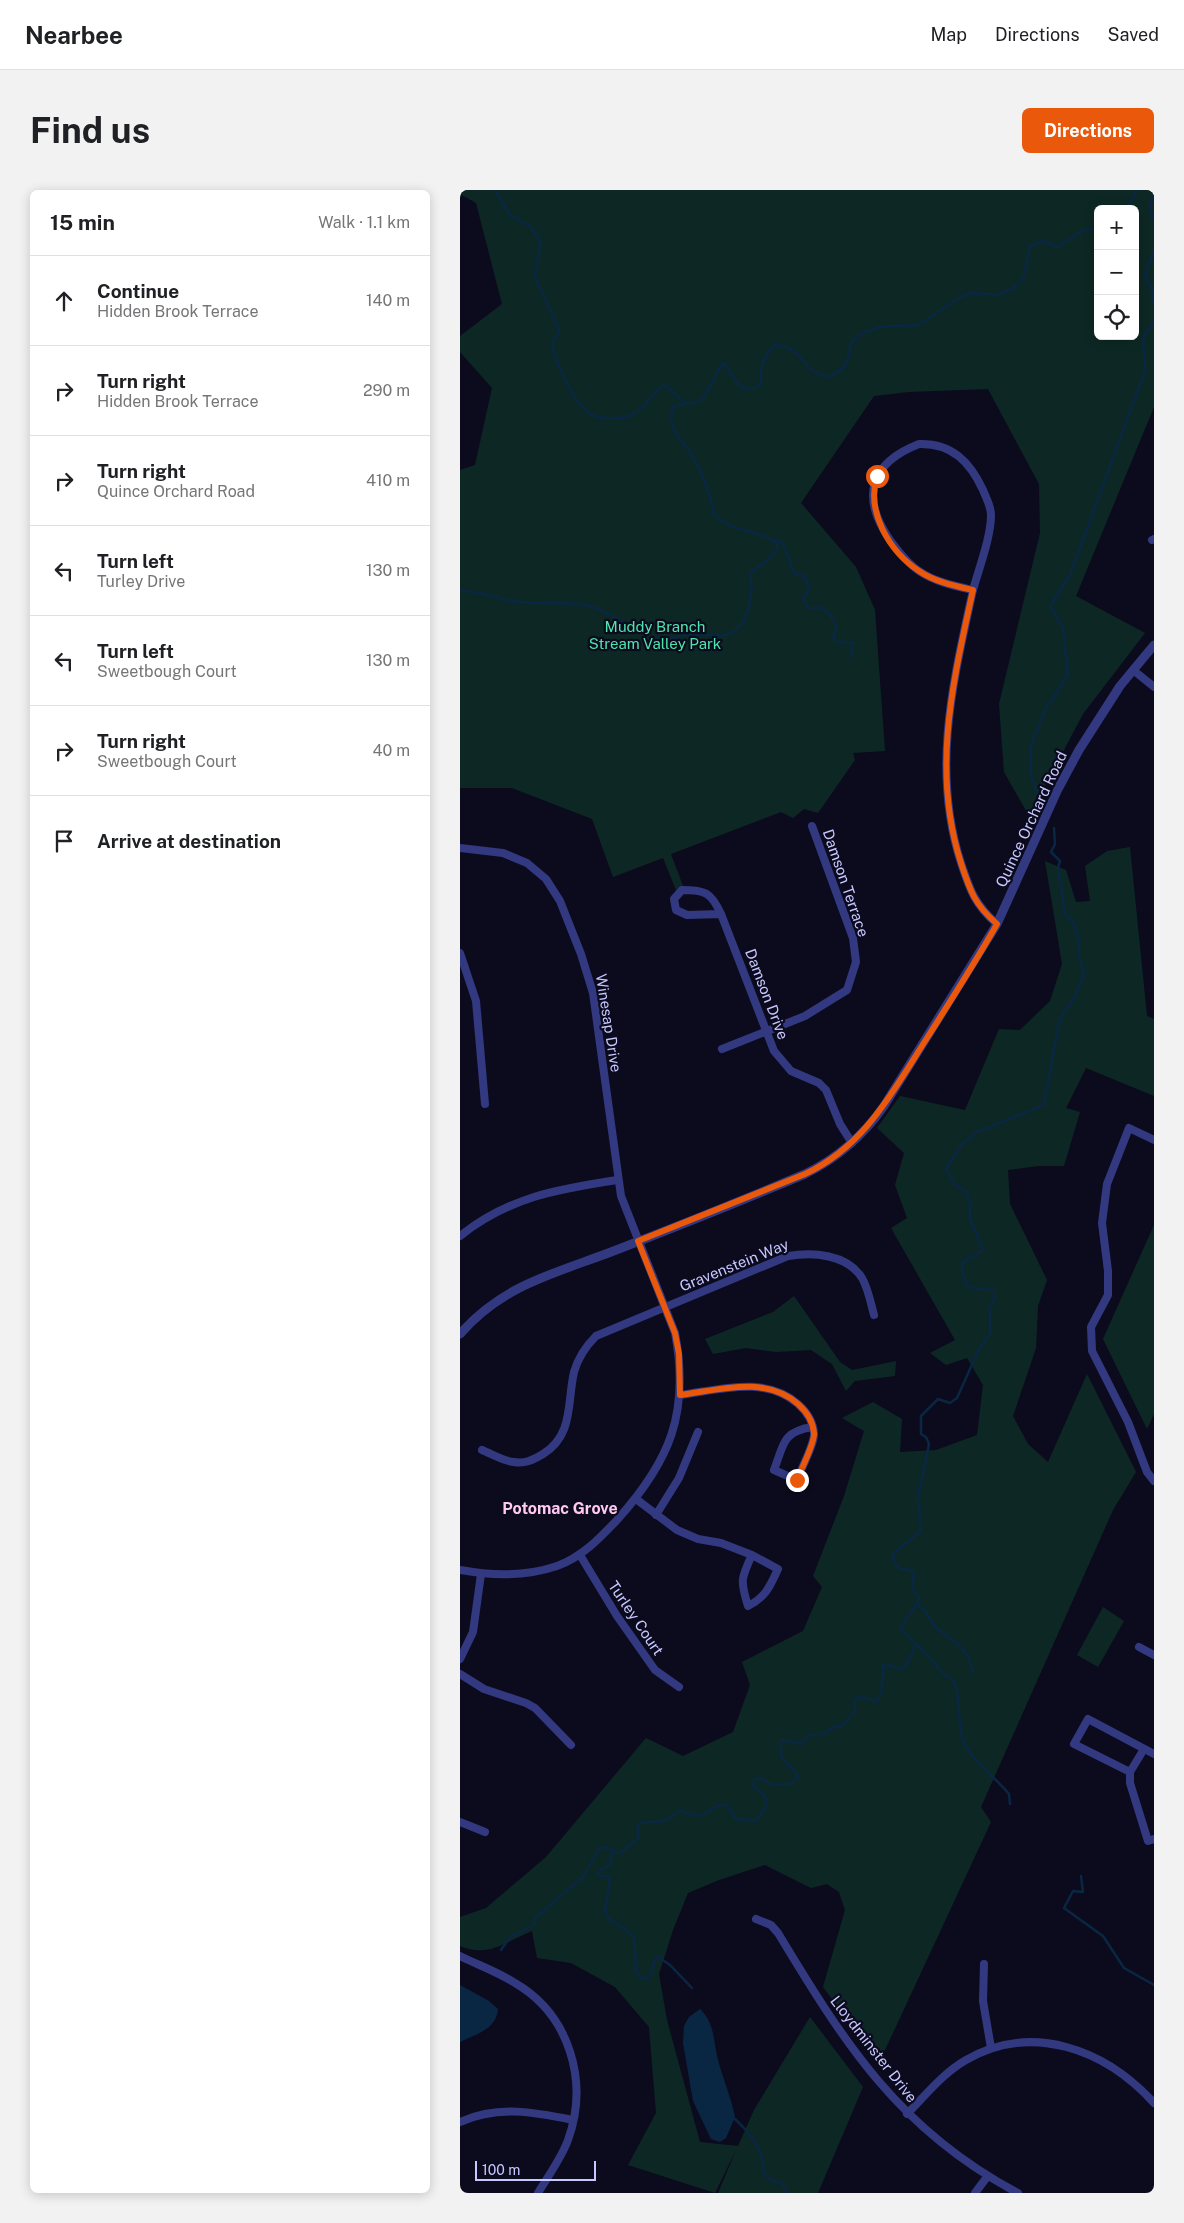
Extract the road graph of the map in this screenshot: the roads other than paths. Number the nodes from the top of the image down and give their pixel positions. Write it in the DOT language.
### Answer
graph roads {
  1 [pos="973,590"];
  2 [pos="1154,645"];
  3 [pos="1133,670"];
  4 [pos="1154,687"];
  5 [pos="812,826"];
  6 [pos="460,848"];
  7 [pos="721,914"];
  8 [pos="997,924"];
  9 [pos="460,953"];
  10 [pos="765,1032"];
  11 [pos="722,1049"];
  12 [pos="485,1104"];
  13 [pos="1154,1140"];
  14 [pos="852,1143"];
  15 [pos="618,1180"];
  16 [pos="460,1236"];
  17 [pos="638,1241"];
  18 [pos="665,1307"];
  19 [pos="874,1315"];
  20 [pos="460,1334"];
  21 [pos="680,1395"];
  22 [pos="812,1427"];
  23 [pos="698,1432"];
  24 [pos="482,1450"];
  25 [pos="1154,1481"];
  26 [pos="636,1499"];
  27 [pos="656,1515"];
  28 [pos="580,1555"];
  29 [pos="752,1555"];
  30 [pos="460,1570"];
  31 [pos="481,1574"];
  32 [pos="1139,1647"];
  33 [pos="1154,1655"];
  34 [pos="460,1659"];
  35 [pos="460,1674"];
  36 [pos="679,1687"];
  37 [pos="571,1745"];
  38 [pos="1144,1749"];
  39 [pos="1154,1754"];
  40 [pos="1130,1772"];
  41 [pos="460,1822"];
  42 [pos="485,1832"];
  43 [pos="1154,1839"];
  44 [pos="756,1919"];
  45 [pos="460,1956"];
  46 [pos="984,1964"];
  47 [pos="991,2048"];
  48 [pos="1154,2103"];
  49 [pos="907,2114"];
  50 [pos="574,2120"];
  51 [pos="460,2122"];
  52 [pos="987,2177"];
  53 [pos="538,2193"];
  54 [pos="976,2193"];
  55 [pos="1018,2193"];
  1 -- 1 [label="street"];
  1 -- 8 [label="street"];
  2 -- 3 [label="street, Quince Orchard Road"];
  3 -- 4 [label="street"];
  3 -- 8 [label="street, Quince Orchard Road"];
  5 -- 10 [label="street, Damson Terrace"];
  6 -- 15 [label="street, Winesap Drive"];
  7 -- 7 [label="street, Damson Drive"];
  7 -- 10 [label="street, Damson Drive"];
  8 -- 14 [label="street, Quince Orchard Road"];
  9 -- 12 [label="street"];
  10 -- 11 [label="street, Damson Terrace"];
  10 -- 14 [label="street, Damson Drive"];
  13 -- 25 [label="street"];
  14 -- 17 [label="street, Quince Orchard Road"];
  15 -- 16 [label="street"];
  15 -- 17 [label="street, Winesap Drive"];
  17 -- 18 [label="street, Winesap Drive"];
  17 -- 20 [label="street, Quince Orchard Road"];
  18 -- 19 [label="street, Gravenstein Way"];
  18 -- 21 [label="street, Winesap Drive"];
  18 -- 24 [label="street, Gravenstein Way"];
  21 -- 22 [label="street"];
  21 -- 26 [label="street, Winesap Drive"];
  22 -- 22 [label="street"];
  23 -- 27 [label="street"];
  26 -- 27 [label="street"];
  26 -- 28 [label="street, Winesap Drive"];
  27 -- 29 [label="street"];
  28 -- 31 [label="street, Winesap Drive"];
  28 -- 36 [label="street, Turley Court"];
  29 -- 29 [label="street"];
  30 -- 31 [label="street, Winesap Drive"];
  31 -- 34 [label="street"];
  32 -- 33 [label="street"];
  35 -- 37 [label="street"];
  38 -- 39 [label="street"];
  38 -- 40 [label="street"];
  38 -- 40 [label="street"];
  40 -- 43 [label="street"];
  41 -- 42 [label="street"];
  44 -- 49 [label="street, Lloydminster Drive"];
  45 -- 50 [label="street"];
  46 -- 47 [label="street"];
  47 -- 48 [label="street"];
  47 -- 49 [label="street"];
  49 -- 52 [label="street, Lloydminster Drive"];
  50 -- 51 [label="street"];
  50 -- 53 [label="street"];
  52 -- 54 [label="street"];
  52 -- 55 [label="street, Lloydminster Drive"];
}
